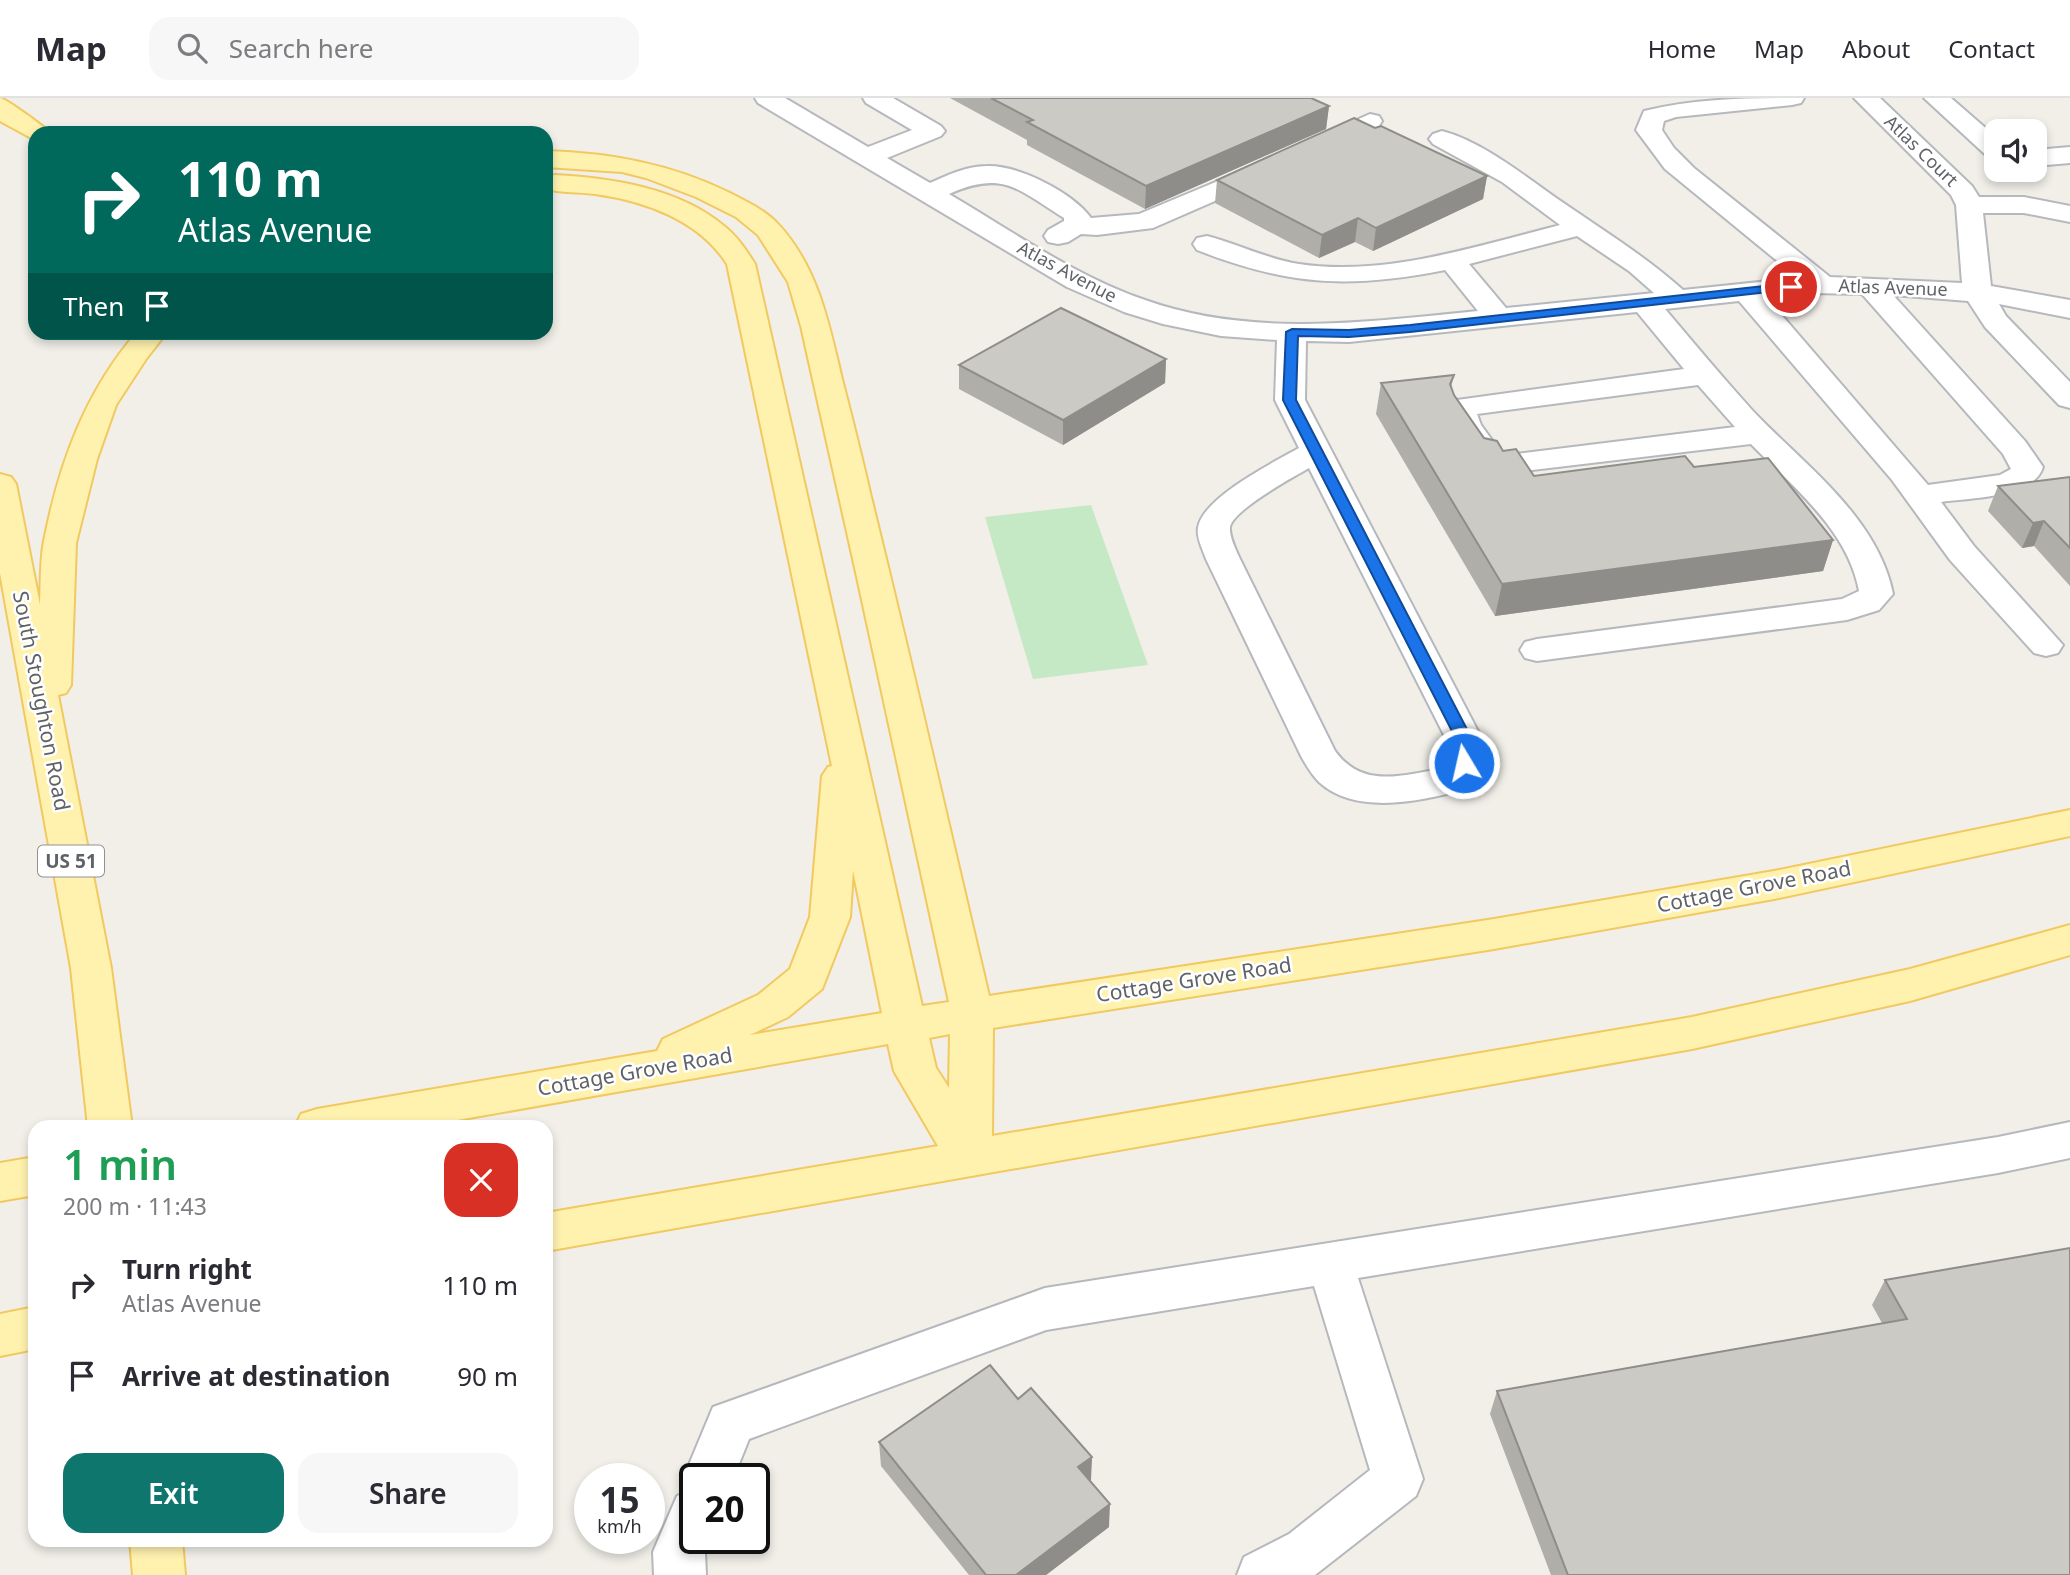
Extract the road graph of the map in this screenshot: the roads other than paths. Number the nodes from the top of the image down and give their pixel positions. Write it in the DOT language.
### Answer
graph roads {
  1 [pos="767,98"];
  2 [pos="875,98"];
  3 [pos="1792,98"];
  4 [pos="1744,100"];
  5 [pos="0,105"];
  6 [pos="1911,107"];
  7 [pos="1370,121"];
  8 [pos="28,127"];
  9 [pos="1442,139"];
  10 [pos="1984,145"];
  11 [pos="2070,155"];
  12 [pos="866,157"];
  13 [pos="2047,157"];
  14 [pos="553,159"];
  15 [pos="553,183"];
  16 [pos="929,193"];
  17 [pos="1969,205"];
  18 [pos="2070,214"];
  19 [pos="1076,225"];
  20 [pos="1582,228"];
  21 [pos="1207,244"];
  22 [pos="1024,249"];
  23 [pos="1450,259"];
  24 [pos="1823,285"];
  25 [pos="1869,285"];
  26 [pos="1745,290"];
  27 [pos="1978,292"];
  28 [pos="1676,298"];
  29 [pos="1644,302"];
  30 [pos="2070,309"];
  31 [pos="1500,319"];
  32 [pos="1292,332"];
  33 [pos="146,340"];
  34 [pos="1706,375"];
  35 [pos="2070,399"];
  36 [pos="1758,434"];
  37 [pos="1315,451"];
  38 [pos="0,484"];
  39 [pos="1919,496"];
  40 [pos="2046,645"];
  41 [pos="1537,650"];
  42 [pos="844,732"];
  43 [pos="50,754"];
  44 [pos="2070,823"];
  45 [pos="2070,940"];
  46 [pos="972,1014"];
  47 [pos="906,1025"];
  48 [pos="635,1072"];
  49 [pos="109,1120"];
  50 [pos="357,1120"];
  51 [pos="2070,1140"];
  52 [pos="969,1157"];
  53 [pos="28,1177"];
  54 [pos="0,1182"];
  55 [pos="553,1231"];
  56 [pos="1330,1263"];
  57 [pos="28,1329"];
  58 [pos="0,1335"];
  59 [pos="715,1463"];
  60 [pos="157,1547"];
  61 [pos="679,1554"];
  62 [pos="159,1575"];
  63 [pos="680,1575"];
  64 [pos="1263,1575"];
  1 -- 12 [label="street, Atlas Avenue"];
  2 -- 12 [label="street"];
  3 -- 4 [label="street"];
  4 -- 24 [label="street"];
  5 -- 8 [label="main road"];
  6 -- 10 [label="street"];
  6 -- 17 [label="street, Atlas Court"];
  7 -- 19 [label="street"];
  9 -- 20 [label="street"];
  11 -- 13 [label="street"];
  12 -- 16 [label="street, Atlas Avenue"];
  14 -- 46 [label="main road"];
  15 -- 42 [label="main road"];
  16 -- 19 [label="street"];
  16 -- 22 [label="street, Atlas Avenue"];
  17 -- 18 [label="street"];
  17 -- 27 [label="street, Atlas Court"];
  19 -- 22 [label="street"];
  20 -- 23 [label="street"];
  20 -- 28 [label="street"];
  21 -- 23 [label="street"];
  22 -- 32 [label="street, Atlas Avenue"];
  23 -- 31 [label="street"];
  24 -- 25 [label="street, Atlas Avenue"];
  24 -- 26 [label="street, Atlas Avenue"];
  25 -- 27 [label="street, Atlas Avenue"];
  25 -- 39 [label="street"];
  26 -- 28 [label="street, Atlas Avenue"];
  26 -- 39 [label="street"];
  27 -- 30 [label="street, Atlas Avenue"];
  27 -- 35 [label="street"];
  28 -- 29 [label="street, Atlas Avenue"];
  29 -- 31 [label="street, Atlas Avenue"];
  29 -- 34 [label="street"];
  31 -- 32 [label="street, Atlas Avenue"];
  32 -- 37 [label="street"];
  33 -- 43 [label="main road"];
  34 -- 36 [label="street"];
  34 -- 36 [label="street"];
  36 -- 41 [label="street"];
  37 -- 37 [label="street"];
  38 -- 43 [label="main road, South Stoughton Road / US 51"];
  39 -- 40 [label="street"];
  42 -- 47 [label="main road"];
  42 -- 48 [label="main road"];
  43 -- 49 [label="main road, South Stoughton Road / US 51"];
  44 -- 46 [label="main road, Cottage Grove Road"];
  45 -- 52 [label="main road"];
  46 -- 47 [label="main road, Cottage Grove Road"];
  46 -- 52 [label="main road"];
  47 -- 48 [label="main road, Cottage Grove Road"];
  47 -- 52 [label="main road"];
  48 -- 50 [label="main road, Cottage Grove Road"];
  51 -- 56 [label="street"];
  52 -- 55 [label="main road"];
  53 -- 54 [label="main road"];
  56 -- 59 [label="street"];
  56 -- 64 [label="street"];
  57 -- 58 [label="main road"];
  60 -- 62 [label="main road"];
  61 -- 63 [label="street"];
}
